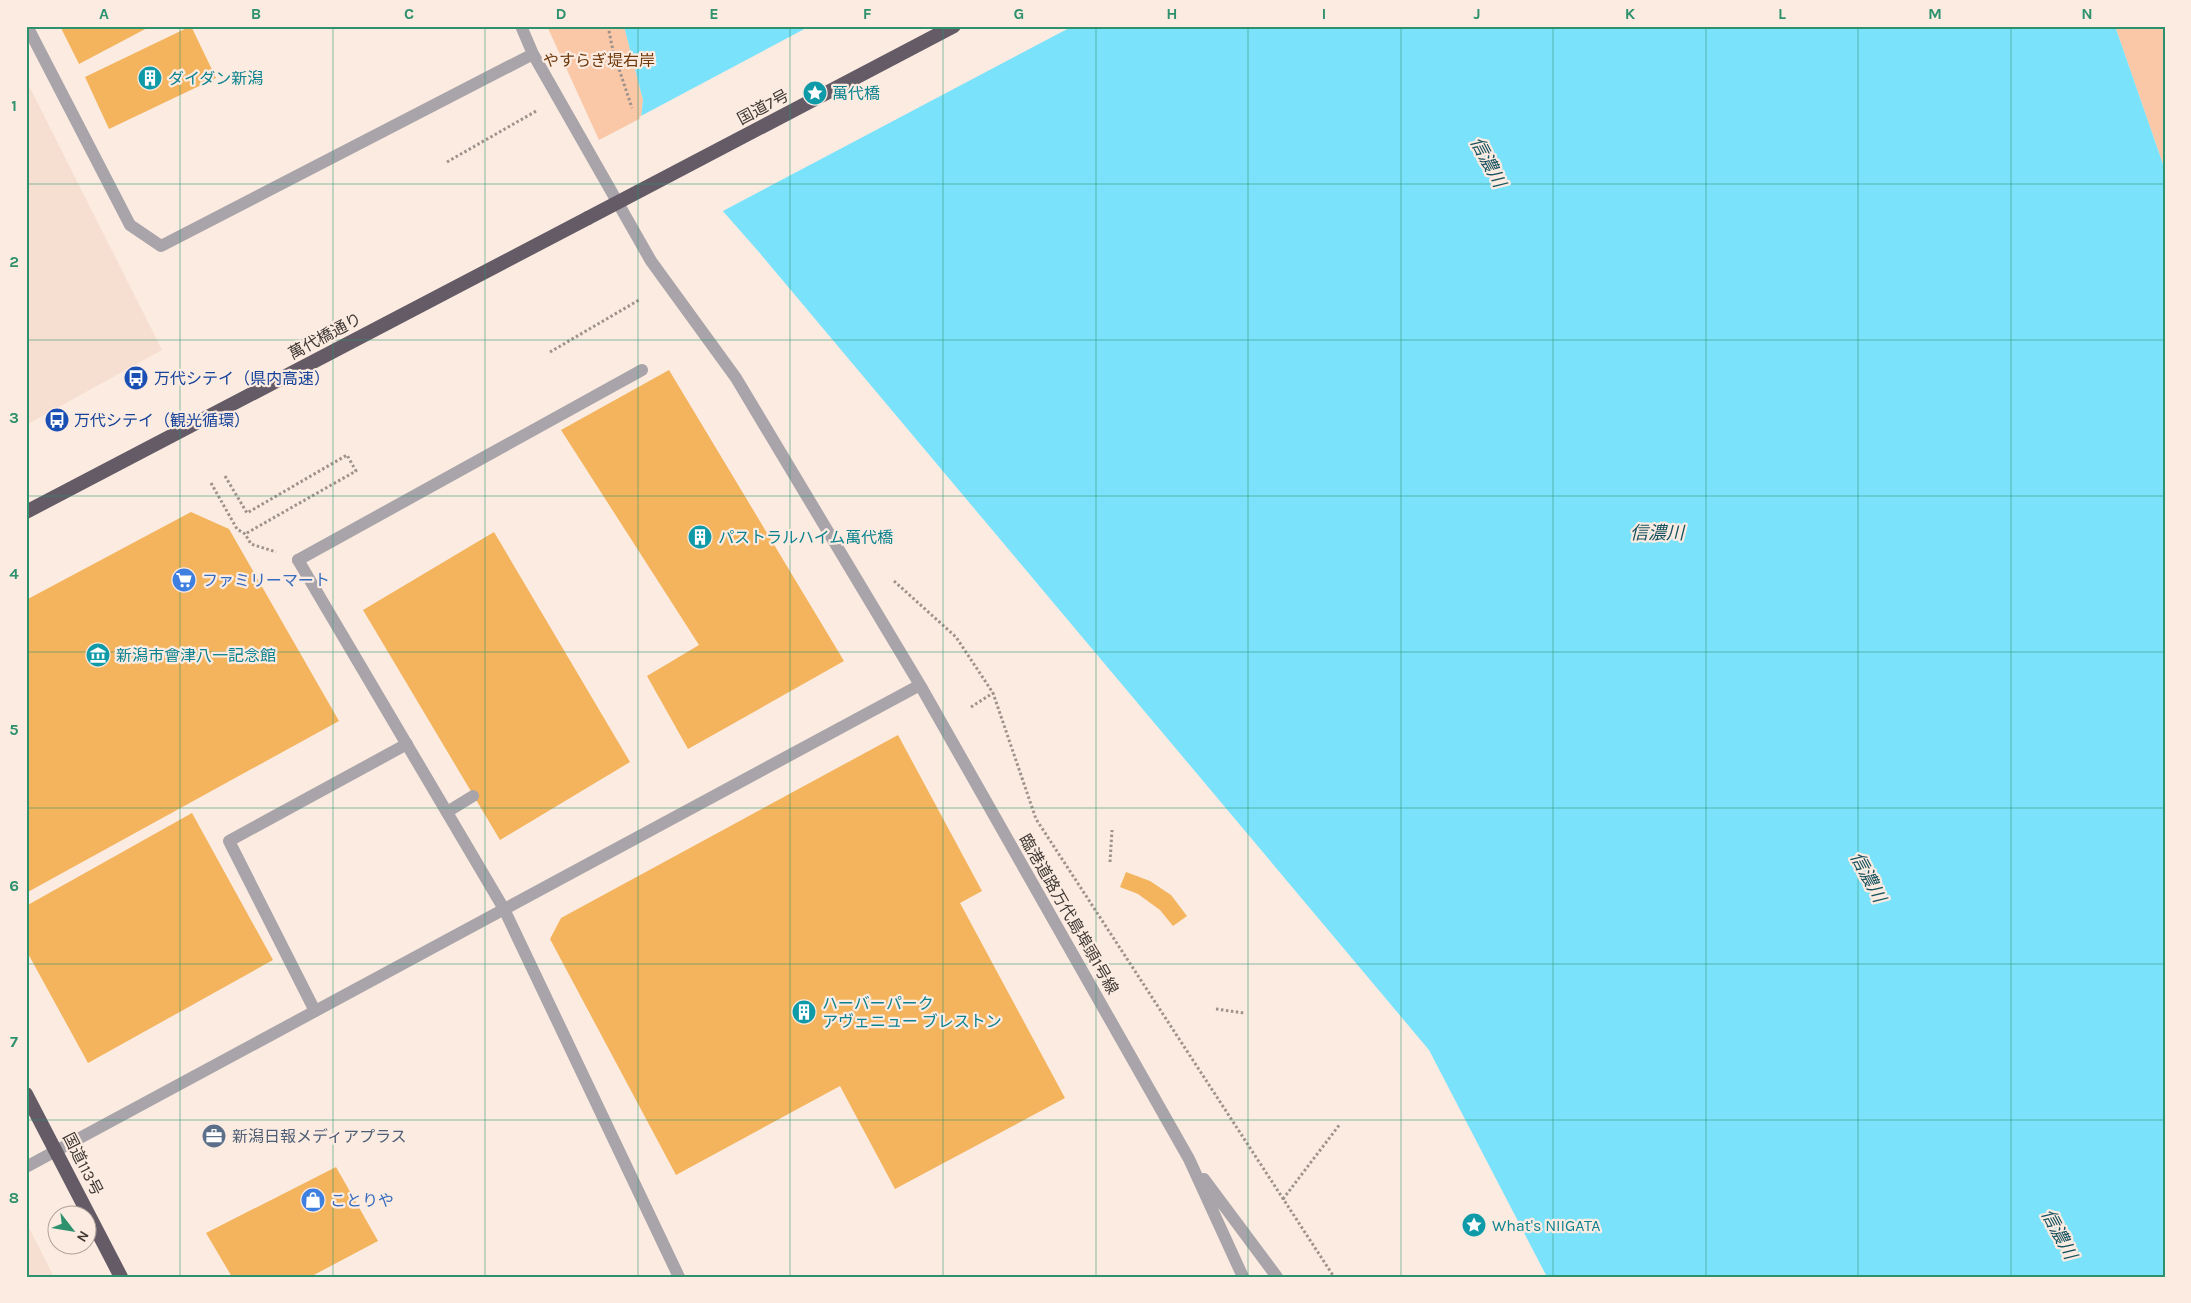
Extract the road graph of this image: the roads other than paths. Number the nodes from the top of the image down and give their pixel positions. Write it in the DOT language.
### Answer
graph roads {
  1 [pos="27,26"];
  2 [pos="521,26"];
  3 [pos="954,26"];
  4 [pos="533,54"];
  5 [pos="588,218"];
  6 [pos="642,370"];
  7 [pos="26,512"];
  8 [pos="920,685"];
  9 [pos="407,744"];
  10 [pos="473,796"];
  11 [pos="447,812"];
  12 [pos="504,909"];
  13 [pos="315,1011"];
  14 [pos="26,1094"];
  15 [pos="57,1150"];
  16 [pos="1189,1159"];
  17 [pos="26,1167"];
  18 [pos="121,1277"];
  19 [pos="679,1277"];
  20 [pos="1243,1277"];
  21 [pos="1277,1277"];
  1 -- 4 [label="street"];
  2 -- 4 [label="street, 臨港道路万代島埠頭1号線"];
  3 -- 5 [label="highway, 国道7号, bridge"];
  4 -- 8 [label="street, 臨港道路万代島埠頭1号線"];
  5 -- 7 [label="highway, 萬代橋通り"];
  6 -- 9 [label="street"];
  8 -- 12 [label="street"];
  8 -- 16 [label="street, 臨港道路万代島埠頭1号線"];
  9 -- 11 [label="street"];
  9 -- 13 [label="street"];
  10 -- 11 [label="street"];
  11 -- 12 [label="street"];
  12 -- 13 [label="street"];
  12 -- 19 [label="street"];
  13 -- 15 [label="street"];
  14 -- 15 [label="highway, 国道113号"];
  15 -- 17 [label="street"];
  15 -- 18 [label="highway, 国道113号"];
  16 -- 20 [label="street, 臨港道路万代島埠頭1号線"];
  16 -- 21 [label="street, 臨港道路万代島埠頭1号線"];
}
